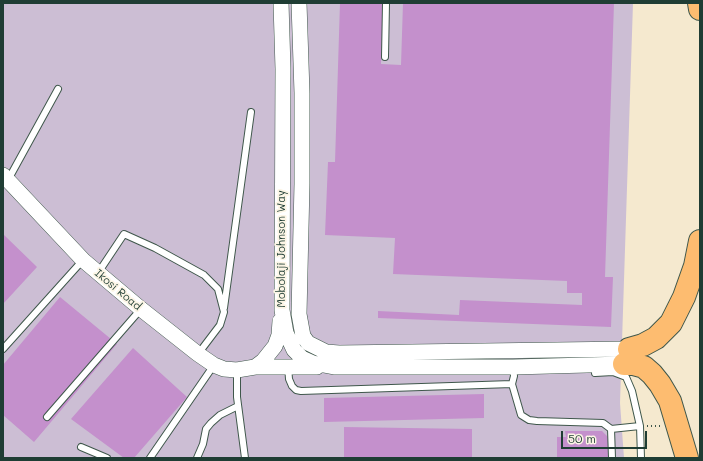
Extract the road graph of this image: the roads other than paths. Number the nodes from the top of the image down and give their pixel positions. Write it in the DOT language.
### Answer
graph roads {
  1 [pos="281,3"];
  2 [pos="300,3"];
  3 [pos="386,3"];
  4 [pos="699,3"];
  5 [pos="700,9"];
  6 [pos="385,57"];
  7 [pos="58,89"];
  8 [pos="251,112"];
  9 [pos="5,177"];
  10 [pos="700,241"];
  11 [pos="83,260"];
  12 [pos="98,273"];
  13 [pos="141,309"];
  14 [pos="282,310"];
  15 [pos="224,312"];
  16 [pos="301,331"];
  17 [pos="287,337"];
  18 [pos="275,346"];
  19 [pos="3,349"];
  20 [pos="198,354"];
  21 [pos="627,356"];
  22 [pos="314,360"];
  23 [pos="214,364"];
  24 [pos="288,366"];
  25 [pos="255,367"];
  26 [pos="513,367"];
  27 [pos="237,370"];
  28 [pos="595,373"];
  29 [pos="512,384"];
  30 [pos="238,406"];
  31 [pos="47,417"];
  32 [pos="640,426"];
  33 [pos="611,429"];
  34 [pos="81,447"];
  35 [pos="107,458"];
  36 [pos="150,458"];
  37 [pos="197,458"];
  38 [pos="245,458"];
  39 [pos="612,458"];
  40 [pos="642,458"];
  41 [pos="687,458"];
  1 -- 14 [label="street, Mobolaji Johnson Way"];
  2 -- 16 [label="street, Mobolaji Johnson Way"];
  3 -- 6 [label="lane"];
  4 -- 5 [label="highway"];
  7 -- 9 [label="lane"];
  8 -- 15 [label="lane"];
  9 -- 11 [label="street, Ikosi Road"];
  10 -- 21 [label="highway"];
  11 -- 12 [label="street, Ikosi Road"];
  11 -- 19 [label="lane"];
  12 -- 13 [label="street, Ikosi Road"];
  12 -- 15 [label="lane"];
  13 -- 20 [label="street, Ikosi Road"];
  13 -- 31 [label="lane"];
  14 -- 17 [label="street, Mobolaji Johnson Way"];
  14 -- 18 [label="street"];
  15 -- 20 [label="lane"];
  16 -- 17 [label="street"];
  16 -- 22 [label="street, Mobolaji Johnson Way"];
  17 -- 18 [label="street"];
  17 -- 22 [label="street, Mobolaji Johnson Way"];
  18 -- 25 [label="street"];
  20 -- 23 [label="street, Ikosi Road"];
  21 -- 22 [label="street, Mobolaji Johnson Way"];
  21 -- 26 [label="street, Mobolaji Johnson Way"];
  21 -- 41 [label="highway"];
  22 -- 24 [label="street, Ikosi Road"];
  22 -- 26 [label="street, Mobolaji Johnson Way"];
  23 -- 27 [label="street, Ikosi Road"];
  23 -- 36 [label="lane"];
  24 -- 25 [label="street, Ikosi Road"];
  24 -- 29 [label="lane"];
  25 -- 27 [label="street, Ikosi Road"];
  26 -- 29 [label="lane"];
  27 -- 30 [label="lane"];
  28 -- 32 [label="lane"];
  29 -- 33 [label="lane"];
  30 -- 37 [label="lane"];
  30 -- 38 [label="lane"];
  32 -- 33 [label="lane"];
  32 -- 40 [label="lane"];
  33 -- 39 [label="lane"];
  34 -- 35 [label="lane"];
}
